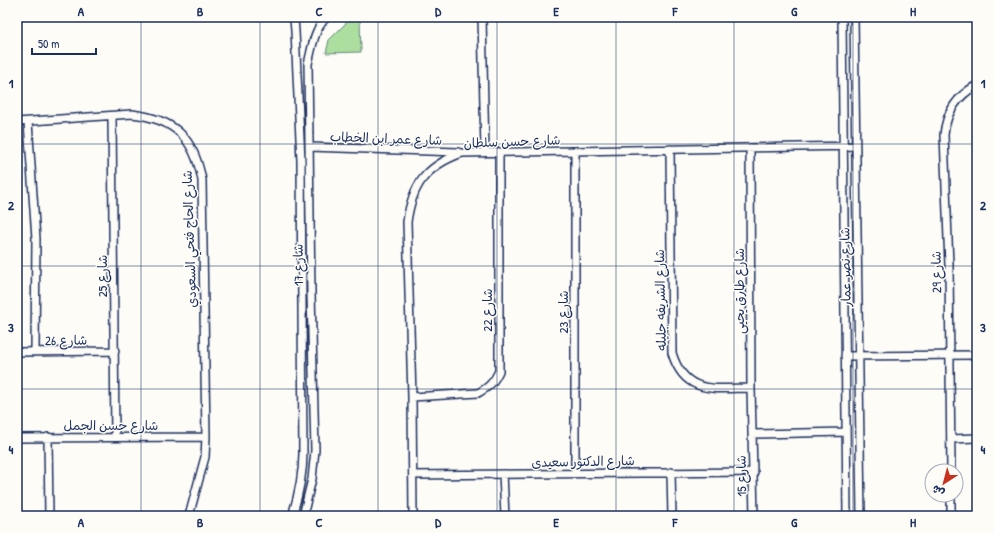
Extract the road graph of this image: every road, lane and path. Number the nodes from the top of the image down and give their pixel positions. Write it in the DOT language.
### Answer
graph roads {
  1 [pos="292,17"];
  2 [pos="300,17"];
  3 [pos="482,17"];
  4 [pos="842,17"];
  5 [pos="854,17"];
  6 [pos="323,18"];
  7 [pos="295,31"];
  8 [pos="977,85"];
  9 [pos="112,116"];
  10 [pos="17,122"];
  11 [pos="28,122"];
  12 [pos="855,146"];
  13 [pos="309,147"];
  14 [pos="843,147"];
  15 [pos="750,148"];
  16 [pos="670,149"];
  17 [pos="575,151"];
  18 [pos="485,152"];
  19 [pos="499,152"];
  20 [pos="462,153"];
  21 [pos="115,351"];
  22 [pos="17,352"];
  23 [pos="35,352"];
  24 [pos="977,354"];
  25 [pos="950,355"];
  26 [pos="845,356"];
  27 [pos="858,356"];
  28 [pos="752,388"];
  29 [pos="412,397"];
  30 [pos="845,432"];
  31 [pos="752,434"];
  32 [pos="48,437"];
  33 [pos="115,437"];
  34 [pos="206,437"];
  35 [pos="17,438"];
  36 [pos="977,438"];
  37 [pos="951,439"];
  38 [pos="951,463"];
  39 [pos="671,472"];
  40 [pos="754,472"];
  41 [pos="575,473"];
  42 [pos="503,474"];
  43 [pos="413,475"];
  44 [pos="951,503"];
  45 [pos="49,516"];
  46 [pos="190,516"];
  47 [pos="292,516"];
  48 [pos="303,516"];
  49 [pos="413,516"];
  50 [pos="505,516"];
  51 [pos="672,516"];
  52 [pos="754,516"];
  53 [pos="847,516"];
  54 [pos="861,516"];
  55 [pos="951,516"];
  1 -- 7 [label="street, شارع 17"];
  2 -- 7 [label="street"];
  3 -- 18 [label="street"];
  4 -- 14 [label="street, شارع نصر عمار"];
  5 -- 12 [label="street, شارع نصر عمار"];
  6 -- 13 [label="street, شارع 17"];
  7 -- 47 [label="street, شارع 17"];
  8 -- 25 [label="street, شارع 29"];
  9 -- 11 [label="street, شارع الحاج فتحي السعودي"];
  9 -- 21 [label="street, شارع 25"];
  9 -- 34 [label="street, شارع الحاج فتحي السعودي"];
  10 -- 11 [label="street, شارع الحاج فتحي السعودي"];
  11 -- 23 [label="street"];
  12 -- 14 [label="street, شارع حسن سلطان"];
  12 -- 27 [label="street, شارع نصر عمار"];
  13 -- 20 [label="street, شارع عمر ابن الخطاب"];
  13 -- 48 [label="street, شارع 17"];
  14 -- 15 [label="street, شارع حسن سلطان"];
  14 -- 26 [label="street, شارع نصر عمار"];
  15 -- 16 [label="street, شارع حسن سلطان"];
  15 -- 28 [label="street, شارع طارق يحيى"];
  16 -- 17 [label="street, شارع حسن سلطان"];
  16 -- 28 [label="street, شارع الشريفه جليله"];
  17 -- 19 [label="street, شارع حسن سلطان"];
  17 -- 41 [label="street, شارع 23"];
  18 -- 19 [label="street, شارع حسن سلطان"];
  18 -- 20 [label="street, شارع حسن سلطان"];
  19 -- 29 [label="street, شارع 22"];
  20 -- 29 [label="street, شارع حسن سلطان"];
  21 -- 23 [label="street, شارع 26"];
  21 -- 33 [label="street, شارع 25"];
  22 -- 23 [label="street, شارع 26"];
  24 -- 25 [label="street"];
  25 -- 27 [label="street"];
  25 -- 37 [label="street, شارع 29"];
  26 -- 27 [label="street"];
  26 -- 30 [label="street, شارع نصر عمار"];
  27 -- 54 [label="street, شارع نصر عمار"];
  28 -- 31 [label="street, شارع طارق يحيى"];
  29 -- 43 [label="street, شارع حسن سلطان"];
  30 -- 31 [label="street"];
  30 -- 53 [label="street, شارع نصر عمار"];
  31 -- 40 [label="street, شارع 15"];
  32 -- 33 [label="street, شارع حسن الجمل"];
  32 -- 35 [label="street, شارع حسن الجمل"];
  32 -- 45 [label="street"];
  33 -- 34 [label="street, شارع حسن الجمل"];
  34 -- 46 [label="street, شارع الحاج فتحي السعودي"];
  36 -- 37 [label="street"];
  37 -- 38 [label="street, شارع 29"];
  39 -- 40 [label="street, شارع الدكتور سعيدى"];
  39 -- 41 [label="street, شارع الدكتور سعيدى"];
  39 -- 51 [label="street"];
  40 -- 52 [label="street, شارع 15"];
  41 -- 42 [label="street, شارع الدكتور سعيدى"];
  42 -- 43 [label="street, شارع الدكتور سعيدى"];
  42 -- 50 [label="street"];
  43 -- 49 [label="street, شارع حسن سلطان"];
  44 -- 55 [label="street"];
}
